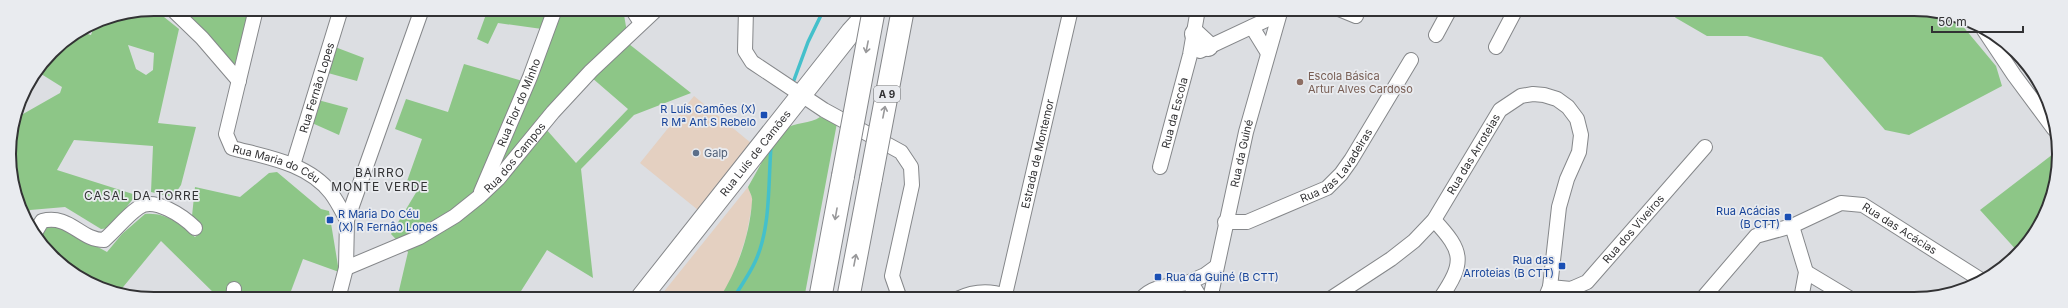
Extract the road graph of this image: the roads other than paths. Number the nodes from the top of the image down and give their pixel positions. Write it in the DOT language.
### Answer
graph roads {
  1 [pos="179,16"];
  2 [pos="254,16"];
  3 [pos="339,16"];
  4 [pos="420,16"];
  5 [pos="552,16"];
  6 [pos="636,16"];
  7 [pos="649,16"];
  8 [pos="746,16"];
  9 [pos="866,16"];
  10 [pos="872,16"];
  11 [pos="902,16"];
  12 [pos="1069,16"];
  13 [pos="1199,16"];
  14 [pos="1273,16"];
  15 [pos="1279,16"];
  16 [pos="1446,16"];
  17 [pos="1512,16"];
  18 [pos="641,23"];
  19 [pos="1252,27"];
  20 [pos="1436,35"];
  21 [pos="1989,38"];
  22 [pos="1201,40"];
  23 [pos="1496,47"];
  24 [pos="1268,53"];
  25 [pos="1412,60"];
  26 [pos="239,81"];
  27 [pos="801,96"];
  28 [pos="2047,120"];
  29 [pos="1705,147"];
  30 [pos="293,166"];
  31 [pos="1160,167"];
  32 [pos="480,196"];
  33 [pos="347,220"];
  34 [pos="1434,220"];
  35 [pos="1225,222"];
  36 [pos="1792,226"];
  37 [pos="195,228"];
  38 [pos="38,229"];
  39 [pos="1216,267"];
  40 [pos="346,268"];
  41 [pos="1806,272"];
  42 [pos="1976,277"];
  43 [pos="1187,284"];
  44 [pos="340,292"];
  45 [pos="646,292"];
  46 [pos="821,292"];
  47 [pos="849,292"];
  48 [pos="898,292"];
  49 [pos="1006,292"];
  50 [pos="1148,292"];
  51 [pos="1197,292"];
  52 [pos="1211,292"];
  53 [pos="1341,292"];
  54 [pos="1444,292"];
  55 [pos="1548,292"];
  56 [pos="1554,292"];
  57 [pos="1708,292"];
  58 [pos="1803,292"];
  59 [pos="1839,292"];
  1 -- 26 [label="street"];
  2 -- 26 [label="street, Rua Maria do Céu"];
  3 -- 30 [label="street, Rua Fernão Lopes"];
  4 -- 33 [label="street"];
  5 -- 32 [label="street, Rua Flor do Minho"];
  6 -- 18 [label="street"];
  7 -- 18 [label="street, Rua dos Campos"];
  8 -- 27 [label="street"];
  9 -- 27 [label="main road, Rua Luís de Camões"];
  10 -- 46 [label="highway, A 9, one-way, bridge"];
  47 -- 11 [label="highway, A 9, one-way, bridge"];
  12 -- 49 [label="street, Estrada de Montemor"];
  13 -- 22 [label="street"];
  14 -- 19 [label="street, Rua da Escola"];
  15 -- 24 [label="street, Rua da Guiné"];
  16 -- 20 [label="street"];
  17 -- 23 [label="street"];
  18 -- 32 [label="street, Rua dos Campos"];
  19 -- 22 [label="street, Rua da Escola"];
  19 -- 24 [label="street"];
  21 -- 28 [label="street"];
  22 -- 31 [label="street, Rua da Escola"];
  24 -- 35 [label="street, Rua da Guiné"];
  25 -- 35 [label="street, Rua das Lavadeiras"];
  26 -- 30 [label="street, Rua Maria do Céu"];
  27 -- 45 [label="main road, Rua Luís de Camões"];
  27 -- 48 [label="street"];
  29 -- 56 [label="street, Rua dos Viveiros"];
  30 -- 33 [label="street, Rua Maria do Céu"];
  32 -- 40 [label="street, Rua dos Campos"];
  33 -- 40 [label="street"];
  34 -- 53 [label="street, Rua das Arroteias"];
  34 -- 54 [label="street"];
  34 -- 55 [label="street, Rua das Arroteias"];
  35 -- 39 [label="street, Rua da Guiné"];
  36 -- 41 [label="street"];
  36 -- 42 [label="street, Rua das Acácias"];
  36 -- 57 [label="street"];
  37 -- 38 [label="street"];
  39 -- 43 [label="street"];
  39 -- 52 [label="street, Rua da Guiné"];
  40 -- 44 [label="street"];
  41 -- 58 [label="street"];
  41 -- 59 [label="street"];
  43 -- 50 [label="street"];
  43 -- 51 [label="street"];
}
